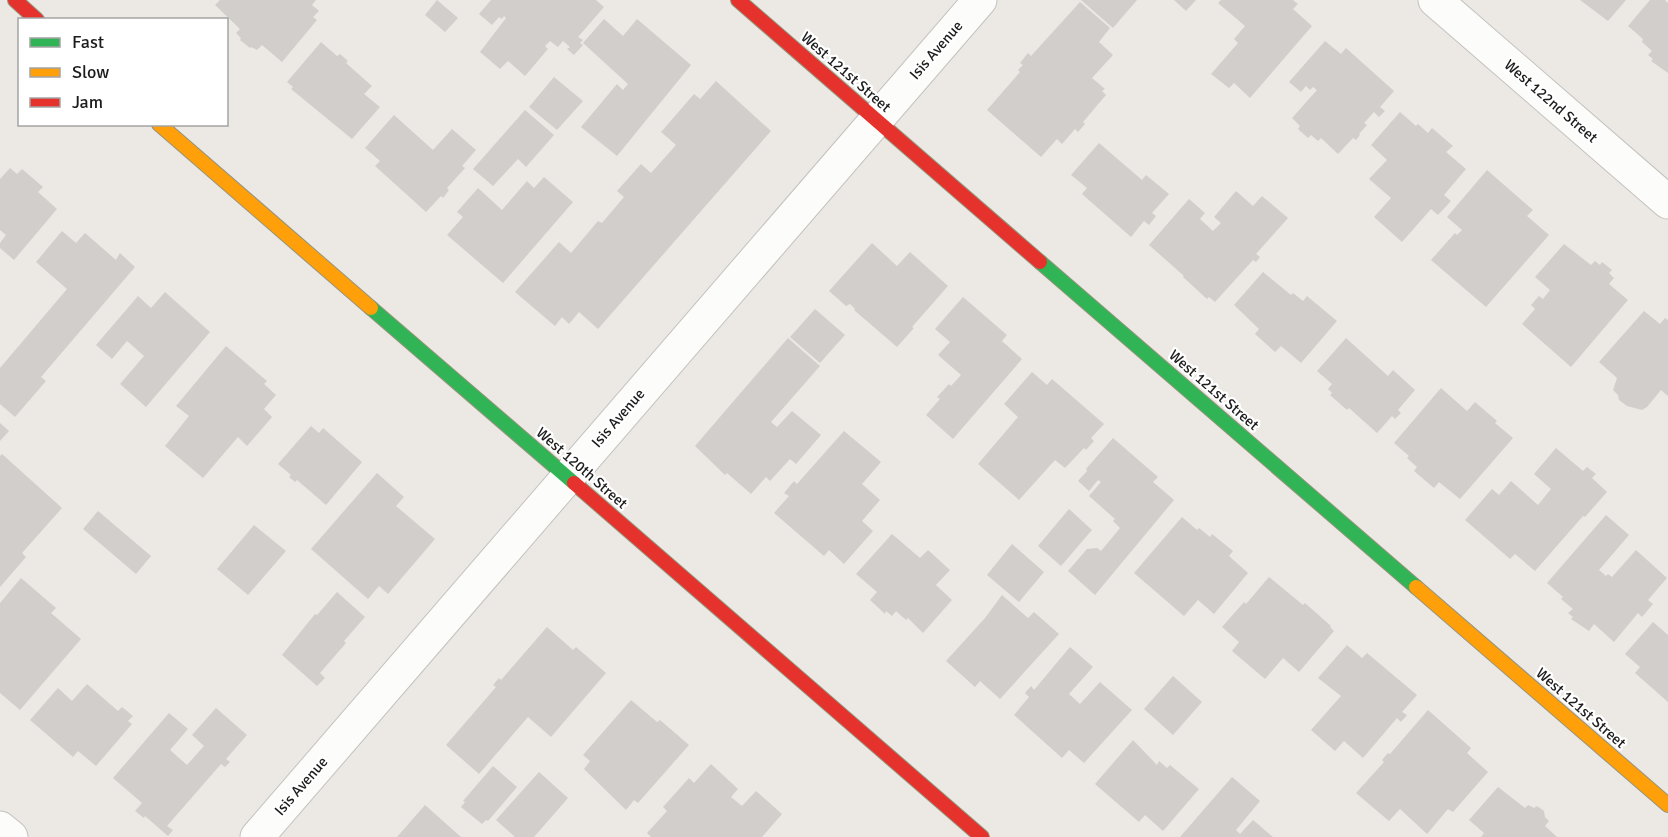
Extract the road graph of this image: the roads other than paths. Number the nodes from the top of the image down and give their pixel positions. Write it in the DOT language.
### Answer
graph roads {
  1 [pos="15,0"];
  2 [pos="738,0"];
  3 [pos="980,0"];
  4 [pos="1435,0"];
  5 [pos="36,18"];
  6 [pos="876,120"];
  7 [pos="161,126"];
  8 [pos="1668,202"];
  9 [pos="567,478"];
  10 [pos="1668,805"];
  11 [pos="0,828"];
  12 [pos="11,837"];
  13 [pos="257,837"];
  14 [pos="982,837"];
  1 -- 5 [label="street"];
  2 -- 6 [label="street, West 121st Street"];
  3 -- 6 [label="street, Isis Avenue"];
  4 -- 8 [label="street, West 122nd Street"];
  6 -- 9 [label="street, Isis Avenue"];
  6 -- 10 [label="street, West 121st Street"];
  7 -- 9 [label="street, West 120th Street"];
  9 -- 13 [label="street, Isis Avenue"];
  9 -- 14 [label="street, West 120th Street"];
  11 -- 12 [label="street"];
}
